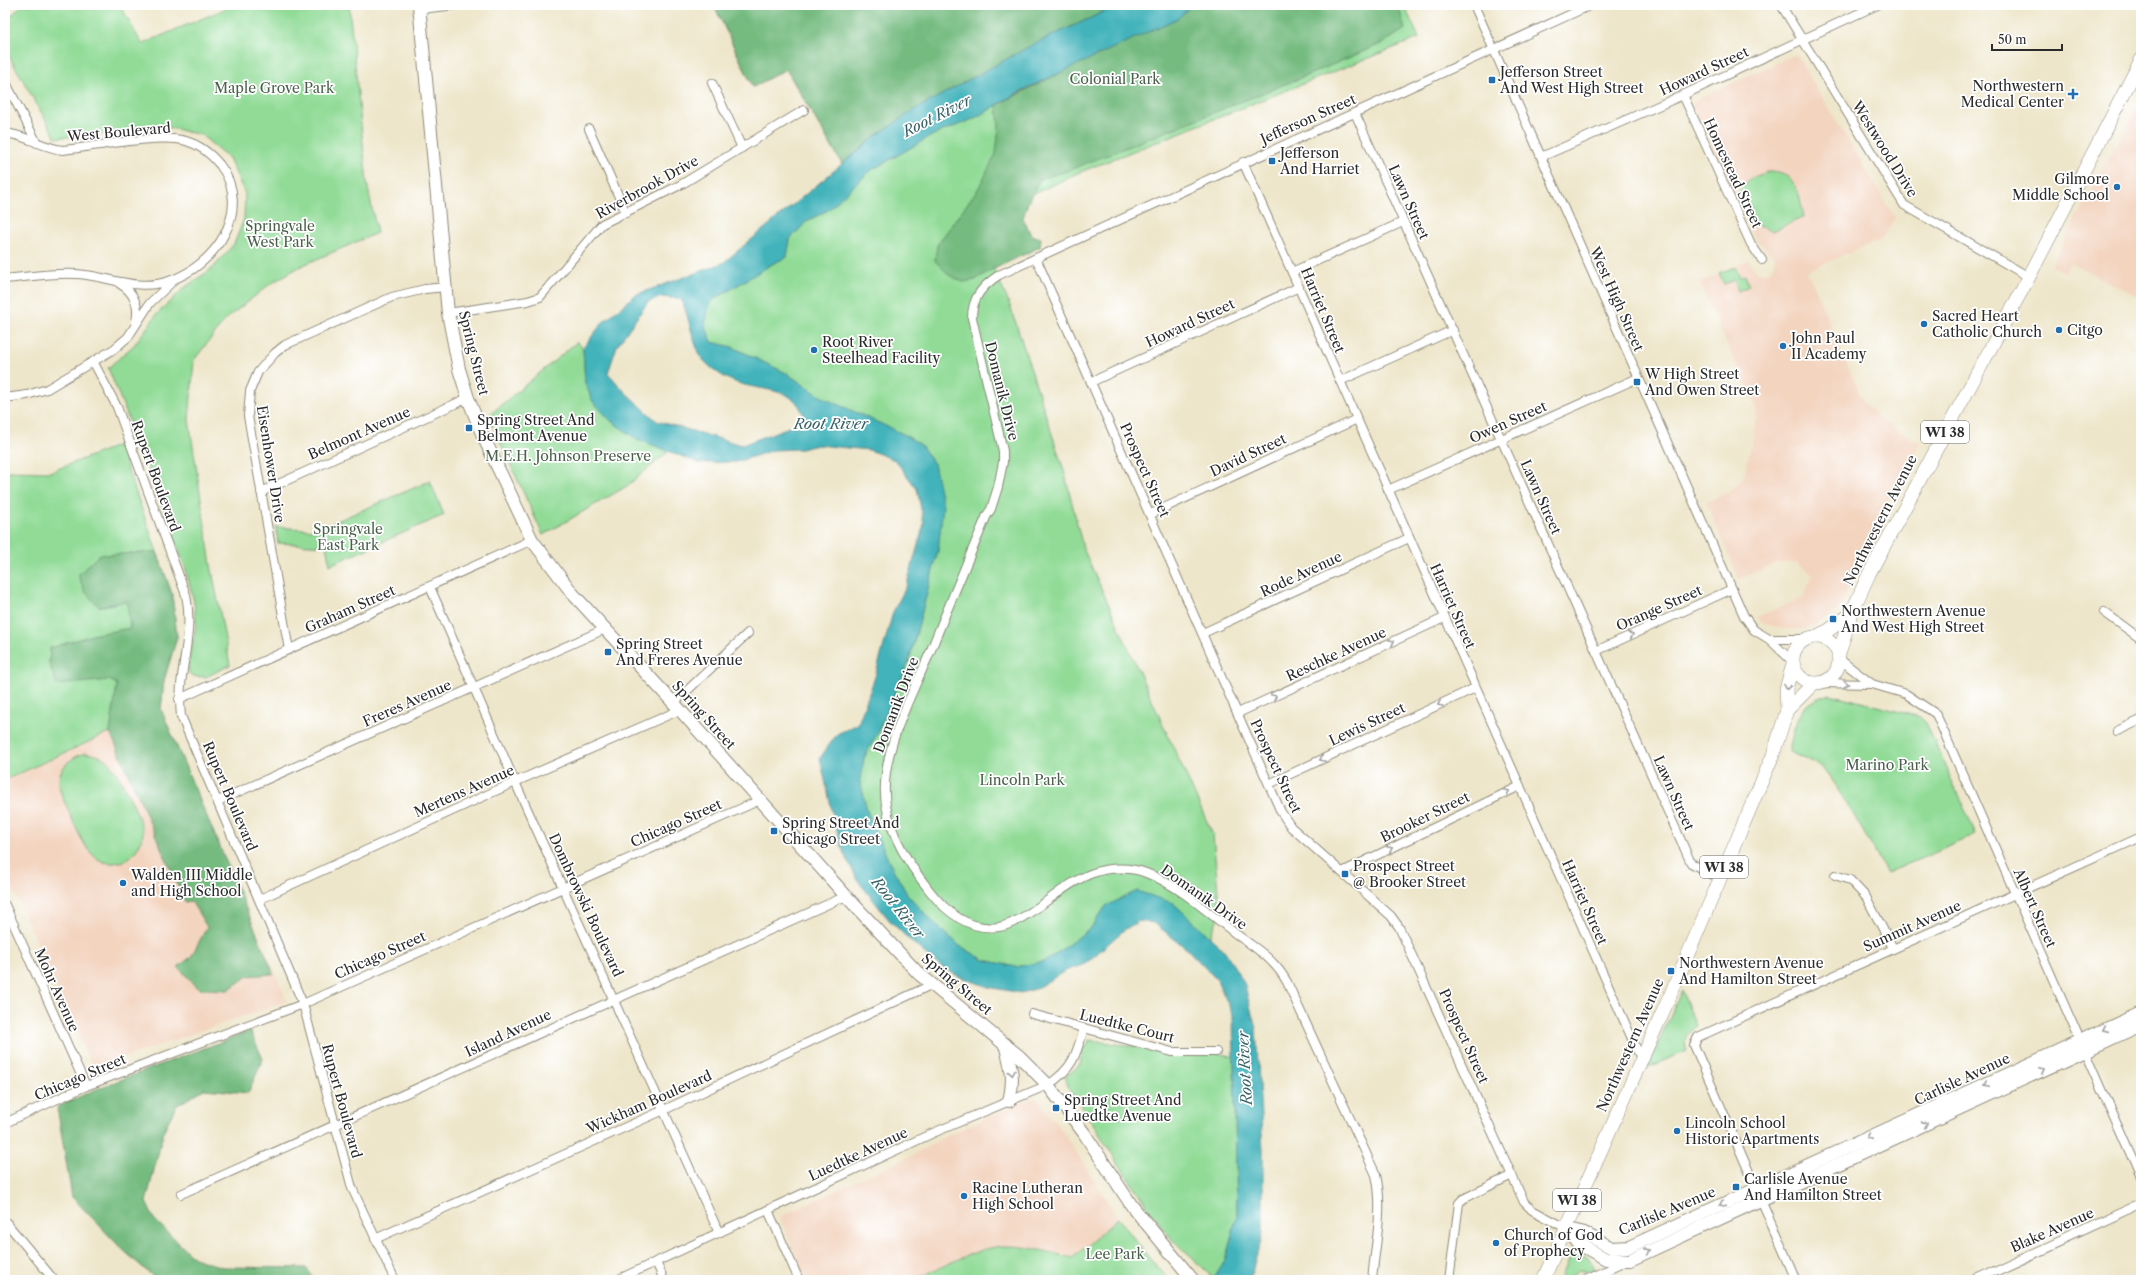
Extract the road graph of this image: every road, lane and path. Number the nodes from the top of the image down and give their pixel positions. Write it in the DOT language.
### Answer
graph roads {
  1 [pos="456,5"];
  2 [pos="1474,5"];
  3 [pos="1591,5"];
  4 [pos="1781,5"];
  5 [pos="1877,5"];
  6 [pos="419,7"];
  7 [pos="1802,40"];
  8 [pos="1493,50"];
  9 [pos="2141,60"];
  10 [pos="5,81"];
  11 [pos="712,83"];
  12 [pos="1683,95"];
  13 [pos="804,110"];
  14 [pos="1355,113"];
  15 [pos="589,129"];
  16 [pos="5,133"];
  17 [pos="37,143"];
  18 [pos="742,148"];
  19 [pos="1541,157"];
  20 [pos="1244,162"];
  21 [pos="626,213"];
  22 [pos="1403,222"];
  23 [pos="1036,258"];
  24 [pos="1762,260"];
  25 [pos="1292,272"];
  26 [pos="184,274"];
  27 [pos="2029,277"];
  28 [pos="5,279"];
  29 [pos="115,282"];
  30 [pos="446,287"];
  31 [pos="1299,287"];
  32 [pos="448,313"];
  33 [pos="134,327"];
  34 [pos="1453,330"];
  35 [pos="94,363"];
  36 [pos="1638,378"];
  37 [pos="1340,381"];
  38 [pos="1092,382"];
  39 [pos="5,398"];
  40 [pos="468,398"];
  41 [pos="1357,420"];
  42 [pos="1501,439"];
  43 [pos="1388,490"];
  44 [pos="261,492"];
  45 [pos="1151,514"];
  46 [pos="1409,538"];
  47 [pos="532,540"];
  48 [pos="430,587"];
  49 [pos="1732,589"];
  50 [pos="2104,612"];
  51 [pos="1851,614"];
  52 [pos="1444,618"];
  53 [pos="605,629"];
  54 [pos="748,633"];
  55 [pos="1203,633"];
  56 [pos="1811,638"];
  57 [pos="1769,639"];
  58 [pos="2141,639"];
  59 [pos="289,650"];
  60 [pos="1596,651"];
  61 [pos="1838,658"];
  62 [pos="1793,663"];
  63 [pos="1818,683"];
  64 [pos="1872,684"];
  65 [pos="475,687"];
  66 [pos="1475,688"];
  67 [pos="179,699"];
  68 [pos="677,707"];
  69 [pos="1787,710"];
  70 [pos="1238,713"];
  71 [pos="2141,720"];
  72 [pos="2117,731"];
  73 [pos="515,782"];
  74 [pos="1269,784"];
  75 [pos="1520,786"];
  76 [pos="760,800"];
  77 [pos="218,801"];
  78 [pos="2141,837"];
  79 [pos="1342,872"];
  80 [pos="1835,875"];
  81 [pos="1719,878"];
  82 [pos="564,888"];
  83 [pos="2015,895"];
  84 [pos="846,896"];
  85 [pos="260,899"];
  86 [pos="5,905"];
  87 [pos="1893,948"];
  88 [pos="932,986"];
  89 [pos="615,998"];
  90 [pos="303,1004"];
  91 [pos="2141,1013"];
  92 [pos="1032,1014"];
  93 [pos="2141,1026"];
  94 [pos="1084,1028"];
  95 [pos="1006,1044"];
  96 [pos="2084,1045"];
  97 [pos="1216,1052"];
  98 [pos="1641,1059"];
  99 [pos="1048,1085"];
  100 [pos="86,1086"];
  101 [pos="1009,1101"];
  102 [pos="664,1110"];
  103 [pos="5,1123"];
  104 [pos="336,1126"];
  105 [pos="1512,1175"];
  106 [pos="2141,1179"];
  107 [pos="1760,1193"];
  108 [pos="181,1194"];
  109 [pos="2141,1204"];
  110 [pos="768,1210"];
  111 [pos="5,1221"];
  112 [pos="1566,1228"];
  113 [pos="719,1233"];
  114 [pos="375,1239"];
  115 [pos="1630,1260"];
  116 [pos="656,1262"];
  117 [pos="1192,1279"];
  118 [pos="54,1280"];
  119 [pos="395,1280"];
  120 [pos="616,1280"];
  121 [pos="664,1280"];
  122 [pos="799,1280"];
  123 [pos="1372,1280"];
  124 [pos="1449,1280"];
  125 [pos="1542,1280"];
  126 [pos="1586,1280"];
  127 [pos="1796,1280"];
  128 [pos="1975,1280"];
  1 -- 6 [label="street"];
  2 -- 8 [label="street, West High Street"];
  3 -- 8 [label="street, Jefferson Street"];
  4 -- 7 [label="street, Westwood Drive"];
  5 -- 7 [label="street, Howard Street"];
  6 -- 30 [label="main road, Spring Street"];
  7 -- 12 [label="street, Howard Street"];
  7 -- 27 [label="street, Westwood Drive"];
  8 -- 14 [label="street, Jefferson Street"];
  8 -- 19 [label="street, West High Street"];
  9 -- 27 [label="main road, Northwestern Avenue / WI 38"];
  10 -- 17 [label="street"];
  11 -- 18 [label="street"];
  12 -- 19 [label="street, Howard Street"];
  12 -- 24 [label="street, Homestead Street"];
  13 -- 18 [label="street, Riverbrook Drive"];
  14 -- 20 [label="street, Jefferson Street"];
  14 -- 22 [label="street, Lawn Street"];
  15 -- 21 [label="street"];
  16 -- 17 [label="street, West Boulevard"];
  17 -- 26 [label="street, West Boulevard"];
  18 -- 21 [label="street, Riverbrook Drive"];
  19 -- 36 [label="street, West High Street"];
  20 -- 23 [label="street, Jefferson Street"];
  20 -- 25 [label="street, Harriet Street"];
  21 -- 32 [label="street, Riverbrook Drive"];
  22 -- 25 [label="street"];
  22 -- 34 [label="street, Lawn Street"];
  23 -- 38 [label="street, Prospect Street"];
  23 -- 123 [label="street, Domanik Drive"];
  25 -- 31 [label="street, Harriet Street"];
  26 -- 29 [label="street"];
  26 -- 33 [label="street"];
  27 -- 51 [label="main road, Northwestern Avenue / WI 38"];
  28 -- 29 [label="street"];
  29 -- 33 [label="street"];
  30 -- 32 [label="main road, Spring Street"];
  30 -- 44 [label="street, Eisenhower Drive"];
  31 -- 37 [label="street, Harriet Street"];
  31 -- 38 [label="street, Howard Street"];
  32 -- 40 [label="main road, Spring Street"];
  33 -- 35 [label="street"];
  34 -- 37 [label="street"];
  34 -- 42 [label="street, Lawn Street"];
  35 -- 39 [label="street"];
  35 -- 67 [label="street, Rupert Boulevard"];
  36 -- 42 [label="street, Owen Street"];
  36 -- 49 [label="street, West High Street"];
  37 -- 41 [label="street, Harriet Street"];
  38 -- 45 [label="street, Prospect Street"];
  40 -- 44 [label="street, Belmont Avenue"];
  40 -- 47 [label="main road, Spring Street"];
  41 -- 43 [label="street, Harriet Street"];
  41 -- 45 [label="street, David Street"];
  42 -- 43 [label="street, Owen Street"];
  42 -- 60 [label="street, Lawn Street"];
  43 -- 46 [label="street, Harriet Street"];
  44 -- 59 [label="street, Eisenhower Drive"];
  45 -- 55 [label="street, Prospect Street"];
  46 -- 52 [label="street, Harriet Street"];
  46 -- 55 [label="street, Rode Avenue"];
  47 -- 48 [label="street, Graham Street"];
  47 -- 53 [label="main road, Spring Street"];
  48 -- 59 [label="street, Graham Street"];
  48 -- 65 [label="street, Dombrowski Boulevard"];
  49 -- 57 [label="street, West High Street"];
  60 -- 49 [label="street, Orange Street, one-way"];
  50 -- 58 [label="street"];
  51 -- 56 [label="main road, Northwestern Avenue / WI 38"];
  51 -- 61 [label="main road, Northwestern Avenue / WI 38"];
  52 -- 66 [label="street, Harriet Street"];
  70 -- 52 [label="street, Reschke Avenue, one-way"];
  53 -- 65 [label="street, Freres Avenue"];
  53 -- 68 [label="main road, Spring Street"];
  54 -- 68 [label="street, Mertens Avenue"];
  55 -- 70 [label="street, Prospect Street"];
  56 -- 57 [label="street"];
  56 -- 61 [label="main road"];
  56 -- 62 [label="main road, WI 38"];
  57 -- 62 [label="street, West High Street"];
  59 -- 67 [label="street, Graham Street"];
  60 -- 81 [label="street, Lawn Street"];
  61 -- 63 [label="main road, WI 38"];
  61 -- 64 [label="street, Albert Street"];
  62 -- 63 [label="main road"];
  62 -- 69 [label="main road, Northwestern Avenue / WI 38, one-way"];
  63 -- 64 [label="street, Albert Street, one-way"];
  63 -- 69 [label="main road, Northwestern Avenue / WI 38"];
  64 -- 83 [label="street, Albert Street"];
  65 -- 73 [label="street, Dombrowski Boulevard"];
  65 -- 77 [label="street, Freres Avenue"];
  66 -- 74 [label="street, Lewis Street, one-way"];
  66 -- 75 [label="street, Harriet Street"];
  67 -- 77 [label="street, Rupert Boulevard"];
  68 -- 73 [label="street, Mertens Avenue"];
  68 -- 76 [label="main road, Spring Street"];
  69 -- 81 [label="main road, Northwestern Avenue / WI 38"];
  70 -- 74 [label="street, Prospect Street"];
  71 -- 72 [label="street"];
  73 -- 82 [label="street, Dombrowski Boulevard"];
  73 -- 85 [label="street, Mertens Avenue"];
  74 -- 79 [label="street, Prospect Street"];
  79 -- 75 [label="street, Brooker Street, one-way"];
  75 -- 98 [label="street, Harriet Street"];
  76 -- 82 [label="street, Chicago Street"];
  76 -- 84 [label="main road, Spring Street"];
  77 -- 85 [label="street, Rupert Boulevard"];
  78 -- 83 [label="street, Summit Avenue"];
  79 -- 105 [label="street, Prospect Street"];
  80 -- 87 [label="street"];
  81 -- 98 [label="main road, Northwestern Avenue / WI 38"];
  82 -- 89 [label="street, Dombrowski Boulevard"];
  82 -- 90 [label="street, Chicago Street"];
  83 -- 87 [label="street, Summit Avenue"];
  83 -- 96 [label="street, Albert Street"];
  84 -- 88 [label="main road, Spring Street"];
  84 -- 89 [label="street, Island Avenue"];
  85 -- 90 [label="street, Rupert Boulevard"];
  86 -- 100 [label="street, Mohr Avenue"];
  87 -- 107 [label="street, Summit Avenue"];
  88 -- 95 [label="main road, Spring Street"];
  88 -- 102 [label="street, Wickham Boulevard"];
  89 -- 102 [label="street, Dombrowski Boulevard"];
  89 -- 104 [label="street, Island Avenue"];
  90 -- 100 [label="street, Chicago Street"];
  90 -- 104 [label="street, Rupert Boulevard"];
  91 -- 96 [label="main road, Carlisle Avenue, one-way"];
  92 -- 94 [label="street, Luedtke Court"];
  93 -- 96 [label="main road, Carlisle Avenue"];
  94 -- 97 [label="street, Luedtke Court"];
  94 -- 99 [label="street, Luedtke Avenue"];
  95 -- 99 [label="main road, Spring Street"];
  95 -- 101 [label="main road, one-way"];
  96 -- 106 [label="street, Albert Street"];
  96 -- 107 [label="main road, Carlisle Avenue"];
  98 -- 112 [label="main road, Northwestern Avenue / WI 38"];
  99 -- 101 [label="street, Luedtke Avenue"];
  99 -- 117 [label="main road, Spring Street"];
  100 -- 103 [label="street, Chicago Street"];
  101 -- 110 [label="street, Luedtke Avenue"];
  102 -- 113 [label="street, Dombrowski Boulevard"];
  102 -- 114 [label="street, Wickham Boulevard"];
  104 -- 108 [label="street, Island Avenue"];
  104 -- 114 [label="street, Rupert Boulevard"];
  105 -- 112 [label="street, Prospect Street"];
  105 -- 124 [label="street"];
  107 -- 112 [label="main road, Carlisle Avenue, one-way"];
  115 -- 107 [label="main road, Carlisle Avenue, one-way"];
  107 -- 127 [label="street"];
  109 -- 128 [label="street, Blake Avenue"];
  110 -- 113 [label="street, Luedtke Avenue"];
  110 -- 122 [label="street"];
  111 -- 118 [label="street"];
  112 -- 115 [label="main road, Carlisle Avenue"];
  112 -- 125 [label="main road, Northwestern Avenue / WI 38"];
  113 -- 116 [label="street, Luedtke Avenue"];
  114 -- 119 [label="street, Rupert Boulevard"];
  115 -- 126 [label="street"];
  116 -- 120 [label="street, Luedtke Avenue"];
  116 -- 121 [label="street"];
}
